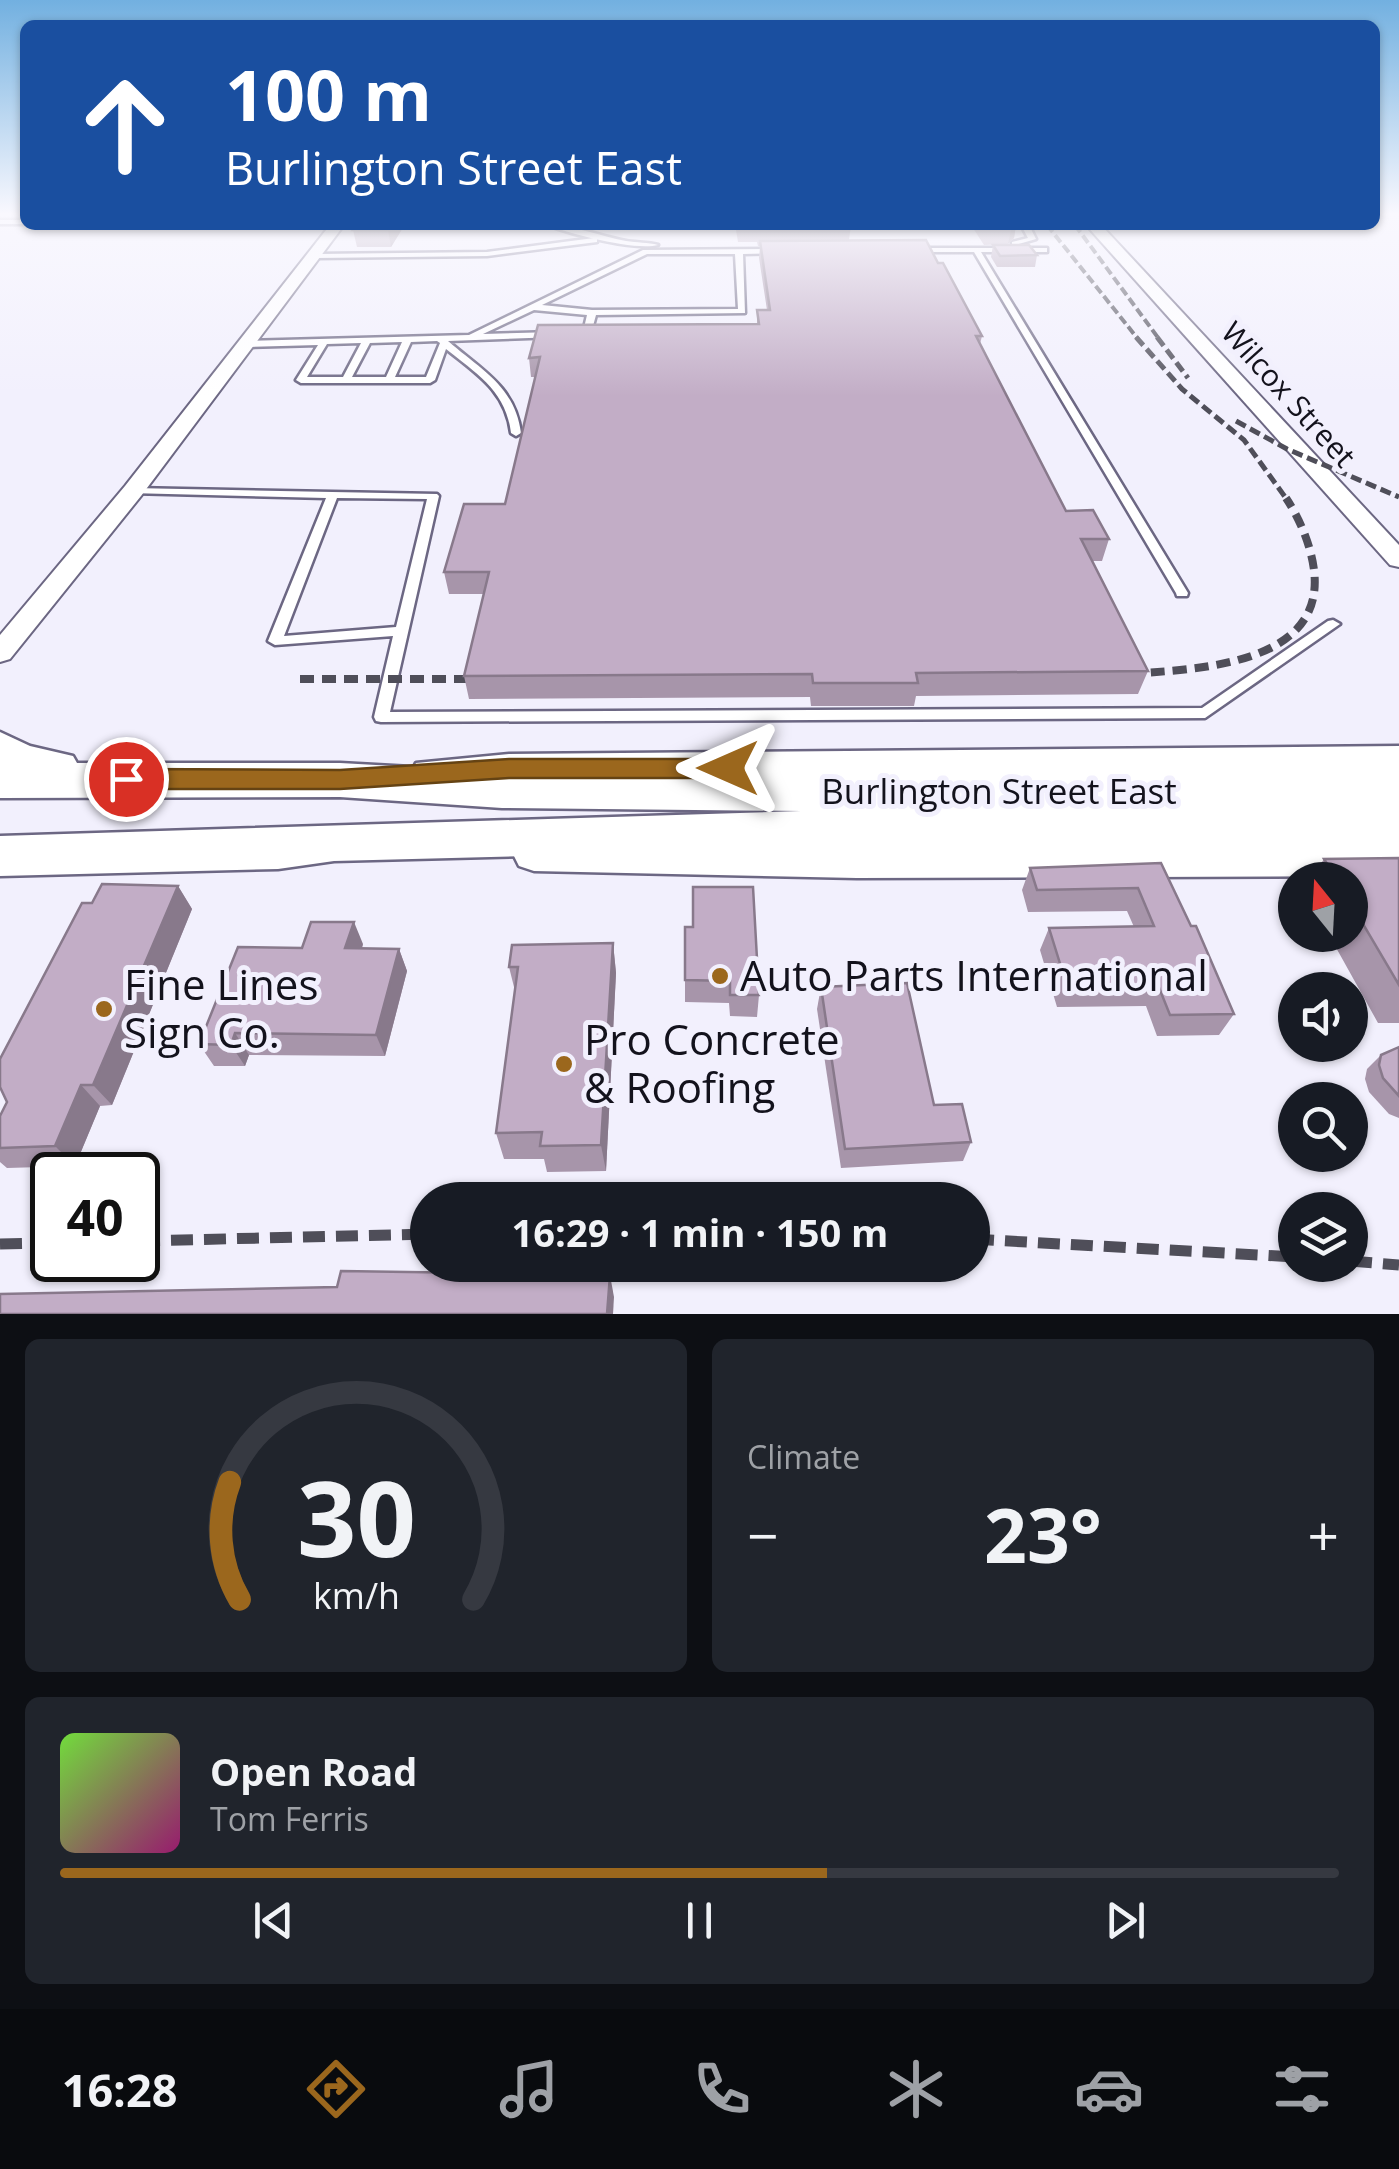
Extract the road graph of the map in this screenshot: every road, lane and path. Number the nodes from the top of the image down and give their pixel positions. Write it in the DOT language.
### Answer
graph roads {
  1 [pos="303,273"];
  2 [pos="601,273"];
  3 [pos="740,273"];
  4 [pos="990,273"];
  5 [pos="1137,273"];
  6 [pos="532,306"];
  7 [pos="592,314"];
  8 [pos="473,336"];
  9 [pos="408,339"];
  10 [pos="440,340"];
  11 [pos="323,343"];
  12 [pos="366,343"];
  13 [pos="248,344"];
  14 [pos="346,380"];
  15 [pos="389,380"];
  16 [pos="516,434"];
  17 [pos="133,492"];
  18 [pos="332,494"];
  19 [pos="1399,560"];
  20 [pos="1182,593"];
  21 [pos="1334,624"];
  22 [pos="400,632"];
  23 [pos="0,653"];
  24 [pos="0,748"];
  25 [pos="1399,761"];
  26 [pos="126,779"];
  27 [pos="340,780"];
  28 [pos="0,781"];
  29 [pos="1399,792"];
  30 [pos="1258,807"];
  31 [pos="1399,822"];
  32 [pos="278,848"];
  33 [pos="0,856"];
  34 [pos="1399,858"];
  1 -- 13 [label="street"];
  2 -- 6 [label="lane"];
  3 -- 7 [label="lane"];
  4 -- 20 [label="lane"];
  5 -- 19 [label="street, Wilcox Street"];
  6 -- 7 [label="lane"];
  6 -- 8 [label="lane"];
  7 -- 8 [label="lane"];
  8 -- 10 [label="lane"];
  9 -- 10 [label="lane"];
  9 -- 12 [label="lane"];
  9 -- 15 [label="lane"];
  10 -- 15 [label="lane"];
  10 -- 16 [label="lane"];
  11 -- 12 [label="lane"];
  11 -- 13 [label="lane"];
  11 -- 14 [label="lane"];
  12 -- 14 [label="lane"];
  13 -- 17 [label="street"];
  14 -- 15 [label="lane"];
  17 -- 18 [label="lane"];
  17 -- 23 [label="street"];
  18 -- 22 [label="lane"];
  18 -- 22 [label="lane"];
  21 -- 22 [label="lane"];
  24 -- 26 [label="main road"];
  25 -- 27 [label="street"];
  26 -- 27 [label="main road, Burlington Street East"];
  26 -- 28 [label="main road, Burlington Street East"];
  27 -- 30 [label="main road, Burlington Street East"];
  29 -- 30 [label="main road, Burlington Street East"];
  30 -- 31 [label="main road, Burlington Street East"];
  30 -- 32 [label="main road, Burlington Street East"];
  32 -- 33 [label="main road, Burlington Street East"];
  32 -- 34 [label="street, Burlington Street East"];
}
